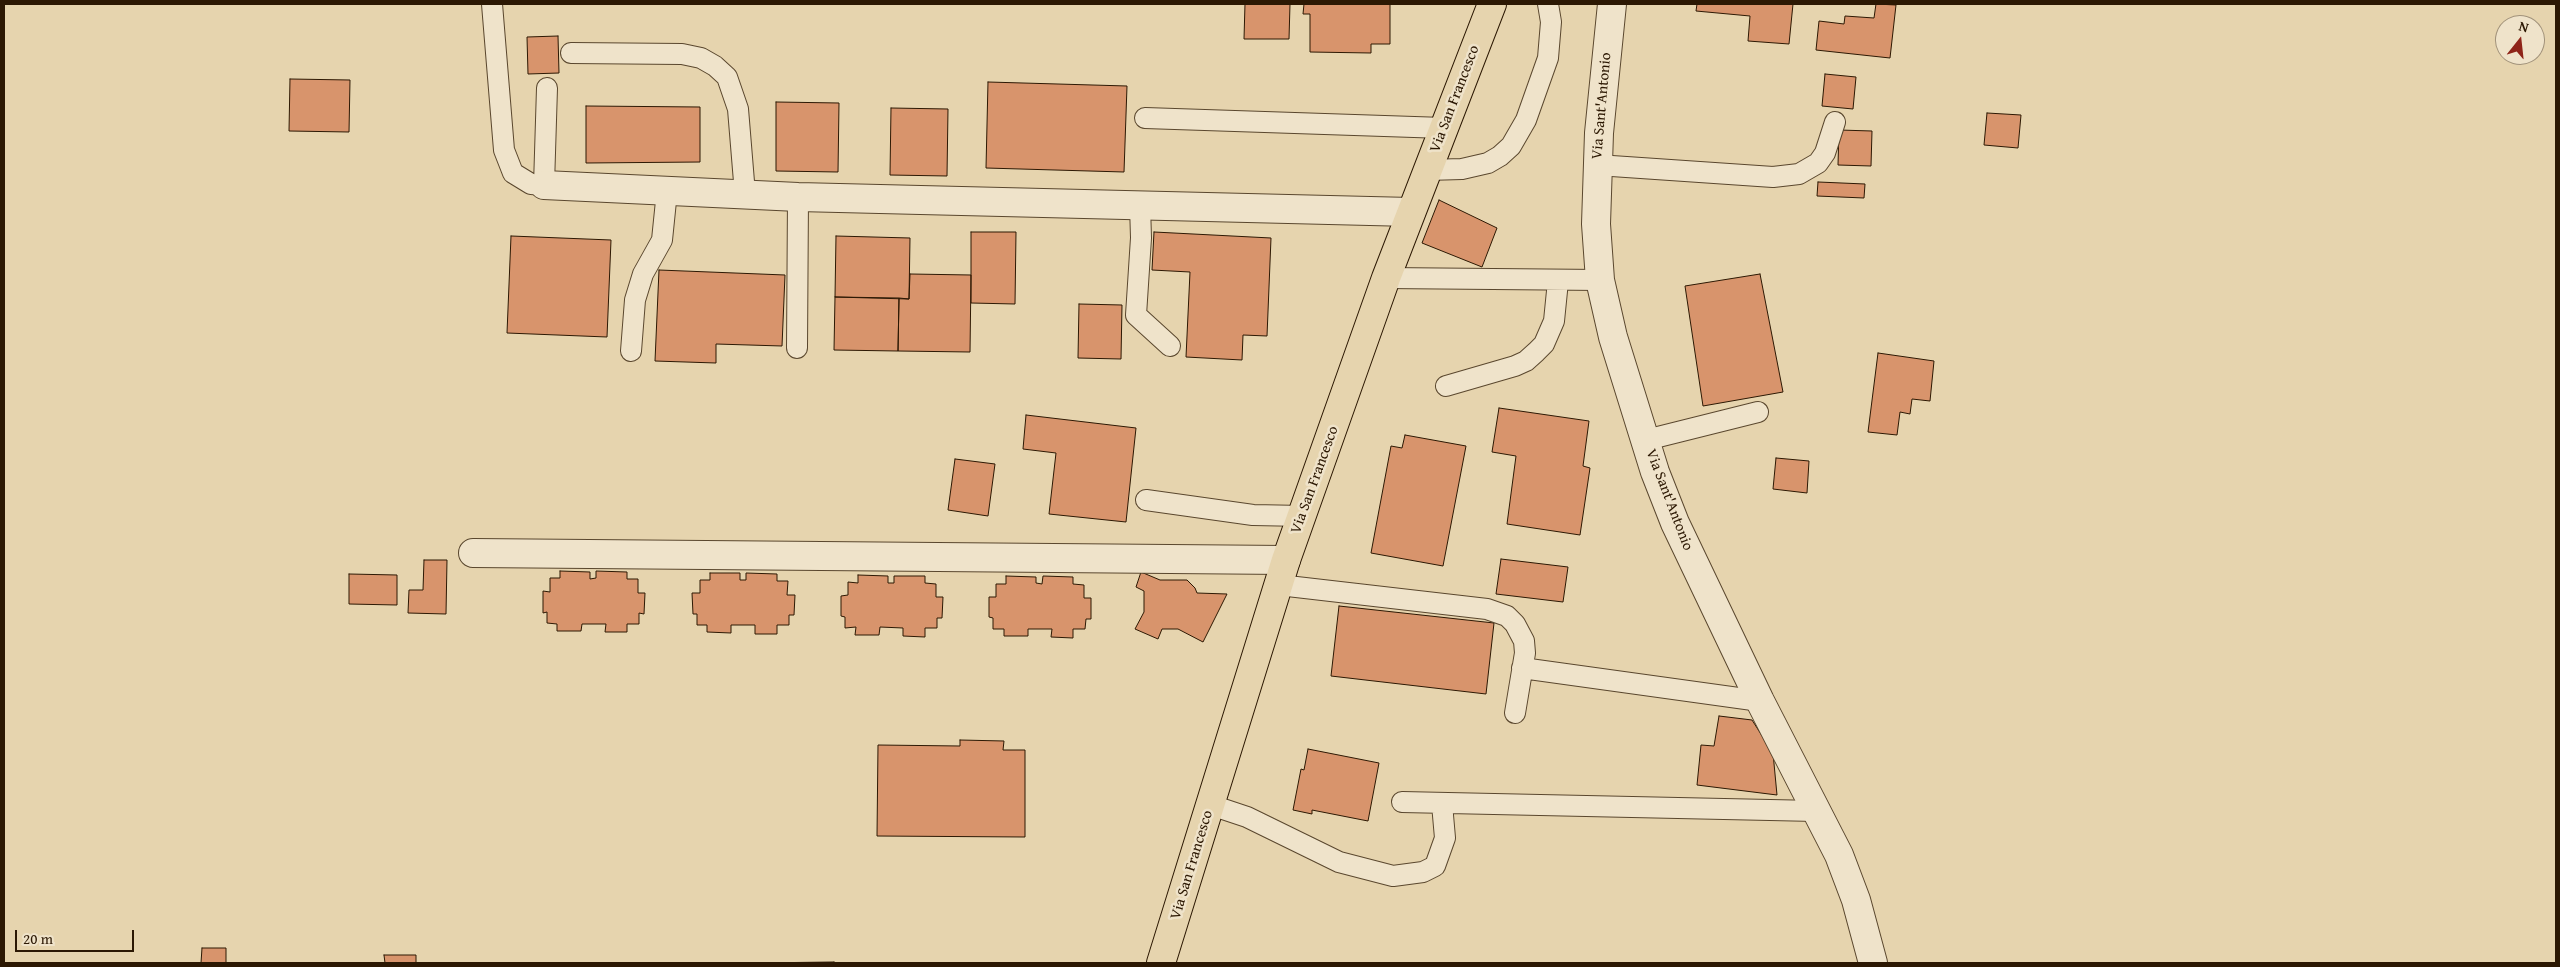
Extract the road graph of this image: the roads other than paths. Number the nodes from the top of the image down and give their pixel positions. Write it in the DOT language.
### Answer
graph roads {
  1 [pos="492,4"];
  2 [pos="1492,4"];
  3 [pos="1548,4"];
  4 [pos="1612,4"];
  5 [pos="571,53"];
  6 [pos="547,88"];
  7 [pos="1145,118"];
  8 [pos="1835,122"];
  9 [pos="1444,128"];
  10 [pos="1597,165"];
  11 [pos="1428,170"];
  12 [pos="544,185"];
  13 [pos="666,191"];
  14 [pos="745,194"];
  15 [pos="798,197"];
  16 [pos="1140,205"];
  17 [pos="1411,212"];
  18 [pos="1386,278"];
  19 [pos="1600,280"];
  20 [pos="1558,281"];
  21 [pos="1170,346"];
  22 [pos="797,348"];
  23 [pos="631,351"];
  24 [pos="1446,386"];
  25 [pos="1758,412"];
  26 [pos="1646,440"];
  27 [pos="1146,500"];
  28 [pos="1303,516"];
  29 [pos="473,553"];
  30 [pos="1282,573"];
  31 [pos="1522,668"];
  32 [pos="1760,701"];
  33 [pos="1515,713"];
  34 [pos="1402,802"];
  35 [pos="1442,804"];
  36 [pos="1210,805"];
  37 [pos="1816,811"];
  38 [pos="1161,963"];
  39 [pos="1873,963"];
  1 -- 12 [label="lane"];
  2 -- 9 [label="main road, Via San Francesco"];
  3 -- 11 [label="lane"];
  4 -- 10 [label="street, Via Sant'Antonio"];
  5 -- 14 [label="lane"];
  6 -- 12 [label="lane"];
  7 -- 9 [label="lane"];
  8 -- 10 [label="lane"];
  9 -- 11 [label="main road, Via San Francesco"];
  10 -- 19 [label="street, Via Sant'Antonio"];
  11 -- 17 [label="main road, Via San Francesco"];
  12 -- 13 [label="street"];
  13 -- 14 [label="street"];
  13 -- 23 [label="lane"];
  14 -- 15 [label="street"];
  15 -- 16 [label="street"];
  15 -- 22 [label="lane"];
  16 -- 17 [label="street"];
  16 -- 21 [label="lane"];
  17 -- 18 [label="main road, Via San Francesco"];
  18 -- 20 [label="lane"];
  18 -- 28 [label="main road, Via San Francesco"];
  19 -- 20 [label="lane"];
  19 -- 26 [label="street, Via Sant'Antonio"];
  20 -- 24 [label="lane"];
  25 -- 26 [label="lane"];
  26 -- 32 [label="street, Via Sant'Antonio"];
  27 -- 28 [label="lane"];
  28 -- 30 [label="main road, Via San Francesco"];
  29 -- 30 [label="street"];
  30 -- 31 [label="lane"];
  30 -- 36 [label="main road, Via San Francesco"];
  31 -- 32 [label="lane"];
  31 -- 33 [label="lane"];
  32 -- 37 [label="street, Via Sant'Antonio"];
  34 -- 35 [label="lane"];
  35 -- 36 [label="lane"];
  35 -- 37 [label="lane"];
  36 -- 38 [label="main road, Via San Francesco"];
  37 -- 39 [label="street, Via Sant'Antonio"];
}
